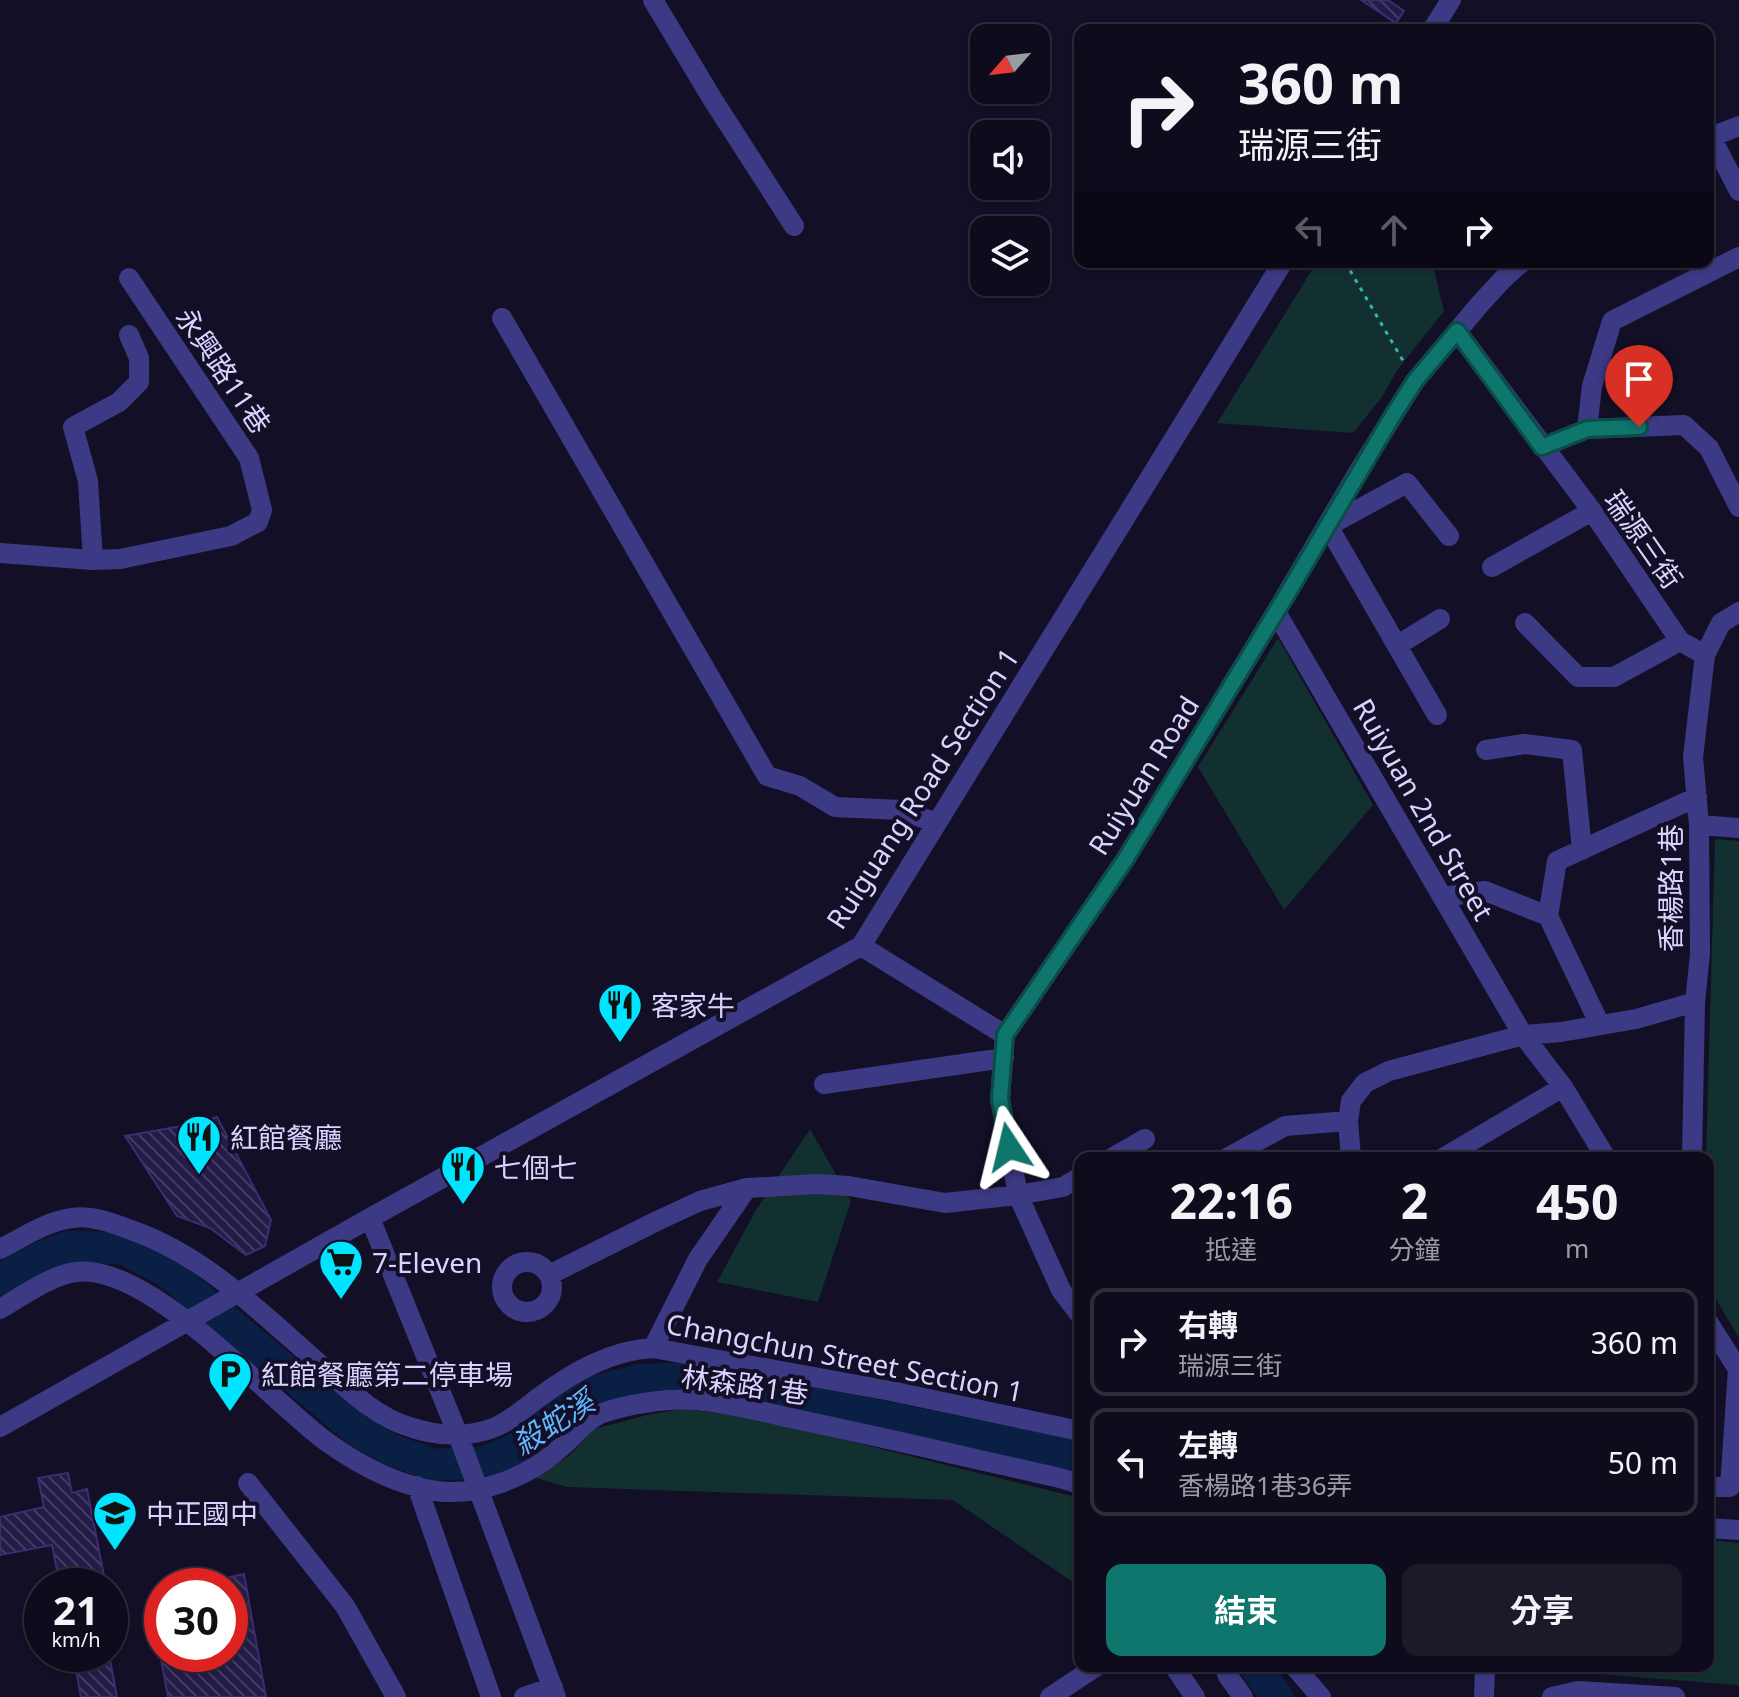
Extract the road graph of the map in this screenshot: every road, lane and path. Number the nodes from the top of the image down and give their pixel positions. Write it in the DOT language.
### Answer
graph roads {
  1 [pos="653,0"];
  2 [pos="1451,0"];
  3 [pos="1436,24"];
  4 [pos="1739,126"];
  5 [pos="1714,136"];
  6 [pos="1714,145"];
  7 [pos="1739,191"];
  8 [pos="794,226"];
  9 [pos="1739,257"];
  10 [pos="1279,268"];
  11 [pos="1349,268"];
  12 [pos="1515,268"];
  13 [pos="129,278"];
  14 [pos="502,318"];
  15 [pos="1457,331"];
  16 [pos="129,335"];
  17 [pos="1415,381"];
  18 [pos="1587,429"];
  19 [pos="1542,447"];
  20 [pos="1739,507"];
  21 [pos="1592,511"];
  22 [pos="1328,526"];
  23 [pos="1449,536"];
  24 [pos="0,553"];
  25 [pos="93,560"];
  26 [pos="1492,567"];
  27 [pos="1276,612"];
  28 [pos="1739,612"];
  29 [pos="1440,619"];
  30 [pos="1525,623"];
  31 [pos="1680,641"];
  32 [pos="1398,645"];
  33 [pos="1705,655"];
  34 [pos="1437,715"];
  35 [pos="1486,750"];
  36 [pos="1697,797"];
  37 [pos="937,823"];
  38 [pos="1699,825"];
  39 [pos="1739,828"];
  40 [pos="1582,850"];
  41 [pos="1443,897"];
  42 [pos="1548,916"];
  43 [pos="861,946"];
  44 [pos="1695,1002"];
  45 [pos="1600,1025"];
  46 [pos="1005,1035"];
  47 [pos="1523,1035"];
  48 [pos="1004,1058"];
  49 [pos="824,1084"];
  50 [pos="1563,1087"];
  51 [pos="1348,1121"];
  52 [pos="1145,1139"];
  53 [pos="1122,1152"];
  54 [pos="1238,1152"];
  55 [pos="1351,1152"];
  56 [pos="1456,1152"];
  57 [pos="1602,1152"];
  58 [pos="1692,1152"];
  59 [pos="1074,1181"];
  60 [pos="747,1188"];
  61 [pos="1018,1195"];
  62 [pos="370,1218"];
  63 [pos="0,1249"];
  64 [pos="549,1275"];
  65 [pos="238,1293"];
  66 [pos="1074,1307"];
  67 [pos="0,1309"];
  68 [pos="187,1322"];
  69 [pos="1714,1331"];
  70 [pos="653,1348"];
  71 [pos="0,1427"];
  72 [pos="1074,1430"];
  73 [pos="458,1435"];
  74 [pos="248,1483"];
  75 [pos="1074,1483"];
  76 [pos="417,1486"];
  77 [pos="1734,1487"];
  78 [pos="477,1490"];
  79 [pos="1714,1528"];
  80 [pos="1739,1530"];
  81 [pos="1088,1672"];
  82 [pos="1178,1672"];
  83 [pos="1226,1672"];
  84 [pos="1299,1672"];
  85 [pos="1485,1672"];
  86 [pos="554,1692"];
  87 [pos="1055,1695"];
  88 [pos="396,1697"];
  89 [pos="491,1697"];
  90 [pos="524,1697"];
  91 [pos="1195,1697"];
  92 [pos="1243,1697"];
  93 [pos="1321,1697"];
  94 [pos="1484,1697"];
  95 [pos="1552,1697"];
  96 [pos="1675,1697"];
  1 -- 8 [label="street"];
  2 -- 3 [label="street"];
  4 -- 5 [label="street"];
  6 -- 7 [label="street"];
  9 -- 18 [label="street"];
  10 -- 37 [label="street, Ruiguang Road Section 1"];
  11 -- 17 [label="path"];
  12 -- 15 [label="street, Ruiyuan Road"];
  13 -- 25 [label="street, 永興路11巷"];
  14 -- 37 [label="street"];
  15 -- 17 [label="street, Ruiyuan Road"];
  15 -- 19 [label="street, 瑞源三街"];
  16 -- 25 [label="street"];
  17 -- 22 [label="street, Ruiyuan Road"];
  18 -- 19 [label="street"];
  18 -- 20 [label="street"];
  19 -- 21 [label="street, 瑞源三街"];
  21 -- 26 [label="street"];
  21 -- 31 [label="street, 瑞源三街"];
  22 -- 23 [label="street"];
  22 -- 27 [label="street, Ruiyuan Road"];
  22 -- 32 [label="street"];
  24 -- 25 [label="street, 永興路11巷"];
  27 -- 41 [label="street, Ruiyuan 2nd Street"];
  27 -- 46 [label="street, Ruiyuan Road"];
  28 -- 33 [label="street, 香楊路1巷"];
  29 -- 32 [label="street"];
  30 -- 31 [label="street"];
  31 -- 33 [label="street, 瑞源三街"];
  32 -- 34 [label="street"];
  33 -- 36 [label="street, 香楊路1巷"];
  35 -- 40 [label="street"];
  36 -- 38 [label="street, 香楊路1巷"];
  36 -- 40 [label="street"];
  37 -- 43 [label="street, Ruiguang Road Section 1"];
  38 -- 39 [label="street"];
  38 -- 44 [label="street, 香楊路1巷"];
  40 -- 42 [label="street"];
  41 -- 42 [label="street"];
  41 -- 47 [label="street, Ruiyuan 2nd Street"];
  42 -- 45 [label="street"];
  43 -- 46 [label="street"];
  43 -- 62 [label="street, Ruiguang Road Section 1"];
  44 -- 45 [label="street"];
  44 -- 58 [label="street, 香楊路1巷"];
  45 -- 47 [label="street"];
  46 -- 48 [label="street"];
  47 -- 50 [label="street, Ruiyuan 2nd Street"];
  47 -- 51 [label="street"];
  48 -- 49 [label="street"];
  48 -- 61 [label="street"];
  50 -- 56 [label="street"];
  50 -- 57 [label="street, Ruiyuan 2nd Street"];
  51 -- 54 [label="street"];
  51 -- 55 [label="street"];
  52 -- 53 [label="street"];
  59 -- 61 [label="street"];
  60 -- 61 [label="street"];
  60 -- 64 [label="street"];
  60 -- 70 [label="street"];
  61 -- 66 [label="street"];
  62 -- 65 [label="street, Ruiguang Road Section 1"];
  62 -- 73 [label="street"];
  63 -- 65 [label="street, Changchun Street Section 1"];
  65 -- 68 [label="street, Ruiguang Road Section 1"];
  65 -- 73 [label="street, Changchun Street Section 1"];
  67 -- 68 [label="street, 林森路1巷"];
  68 -- 71 [label="street, Ruiguang Road Section 1"];
  68 -- 76 [label="street, 林森路1巷"];
  69 -- 77 [label="street"];
  70 -- 72 [label="street, Changchun Street Section 1"];
  70 -- 73 [label="street, Changchun Street Section 1"];
  73 -- 78 [label="street"];
  74 -- 88 [label="street"];
  75 -- 78 [label="street, 林森路1巷"];
  76 -- 78 [label="street, 林森路1巷"];
  76 -- 89 [label="street"];
  78 -- 86 [label="street"];
  79 -- 80 [label="street"];
  81 -- 87 [label="street"];
  82 -- 91 [label="street"];
  83 -- 92 [label="street"];
  84 -- 93 [label="street"];
  85 -- 94 [label="street"];
  86 -- 90 [label="street"];
  95 -- 96 [label="street"];
}
